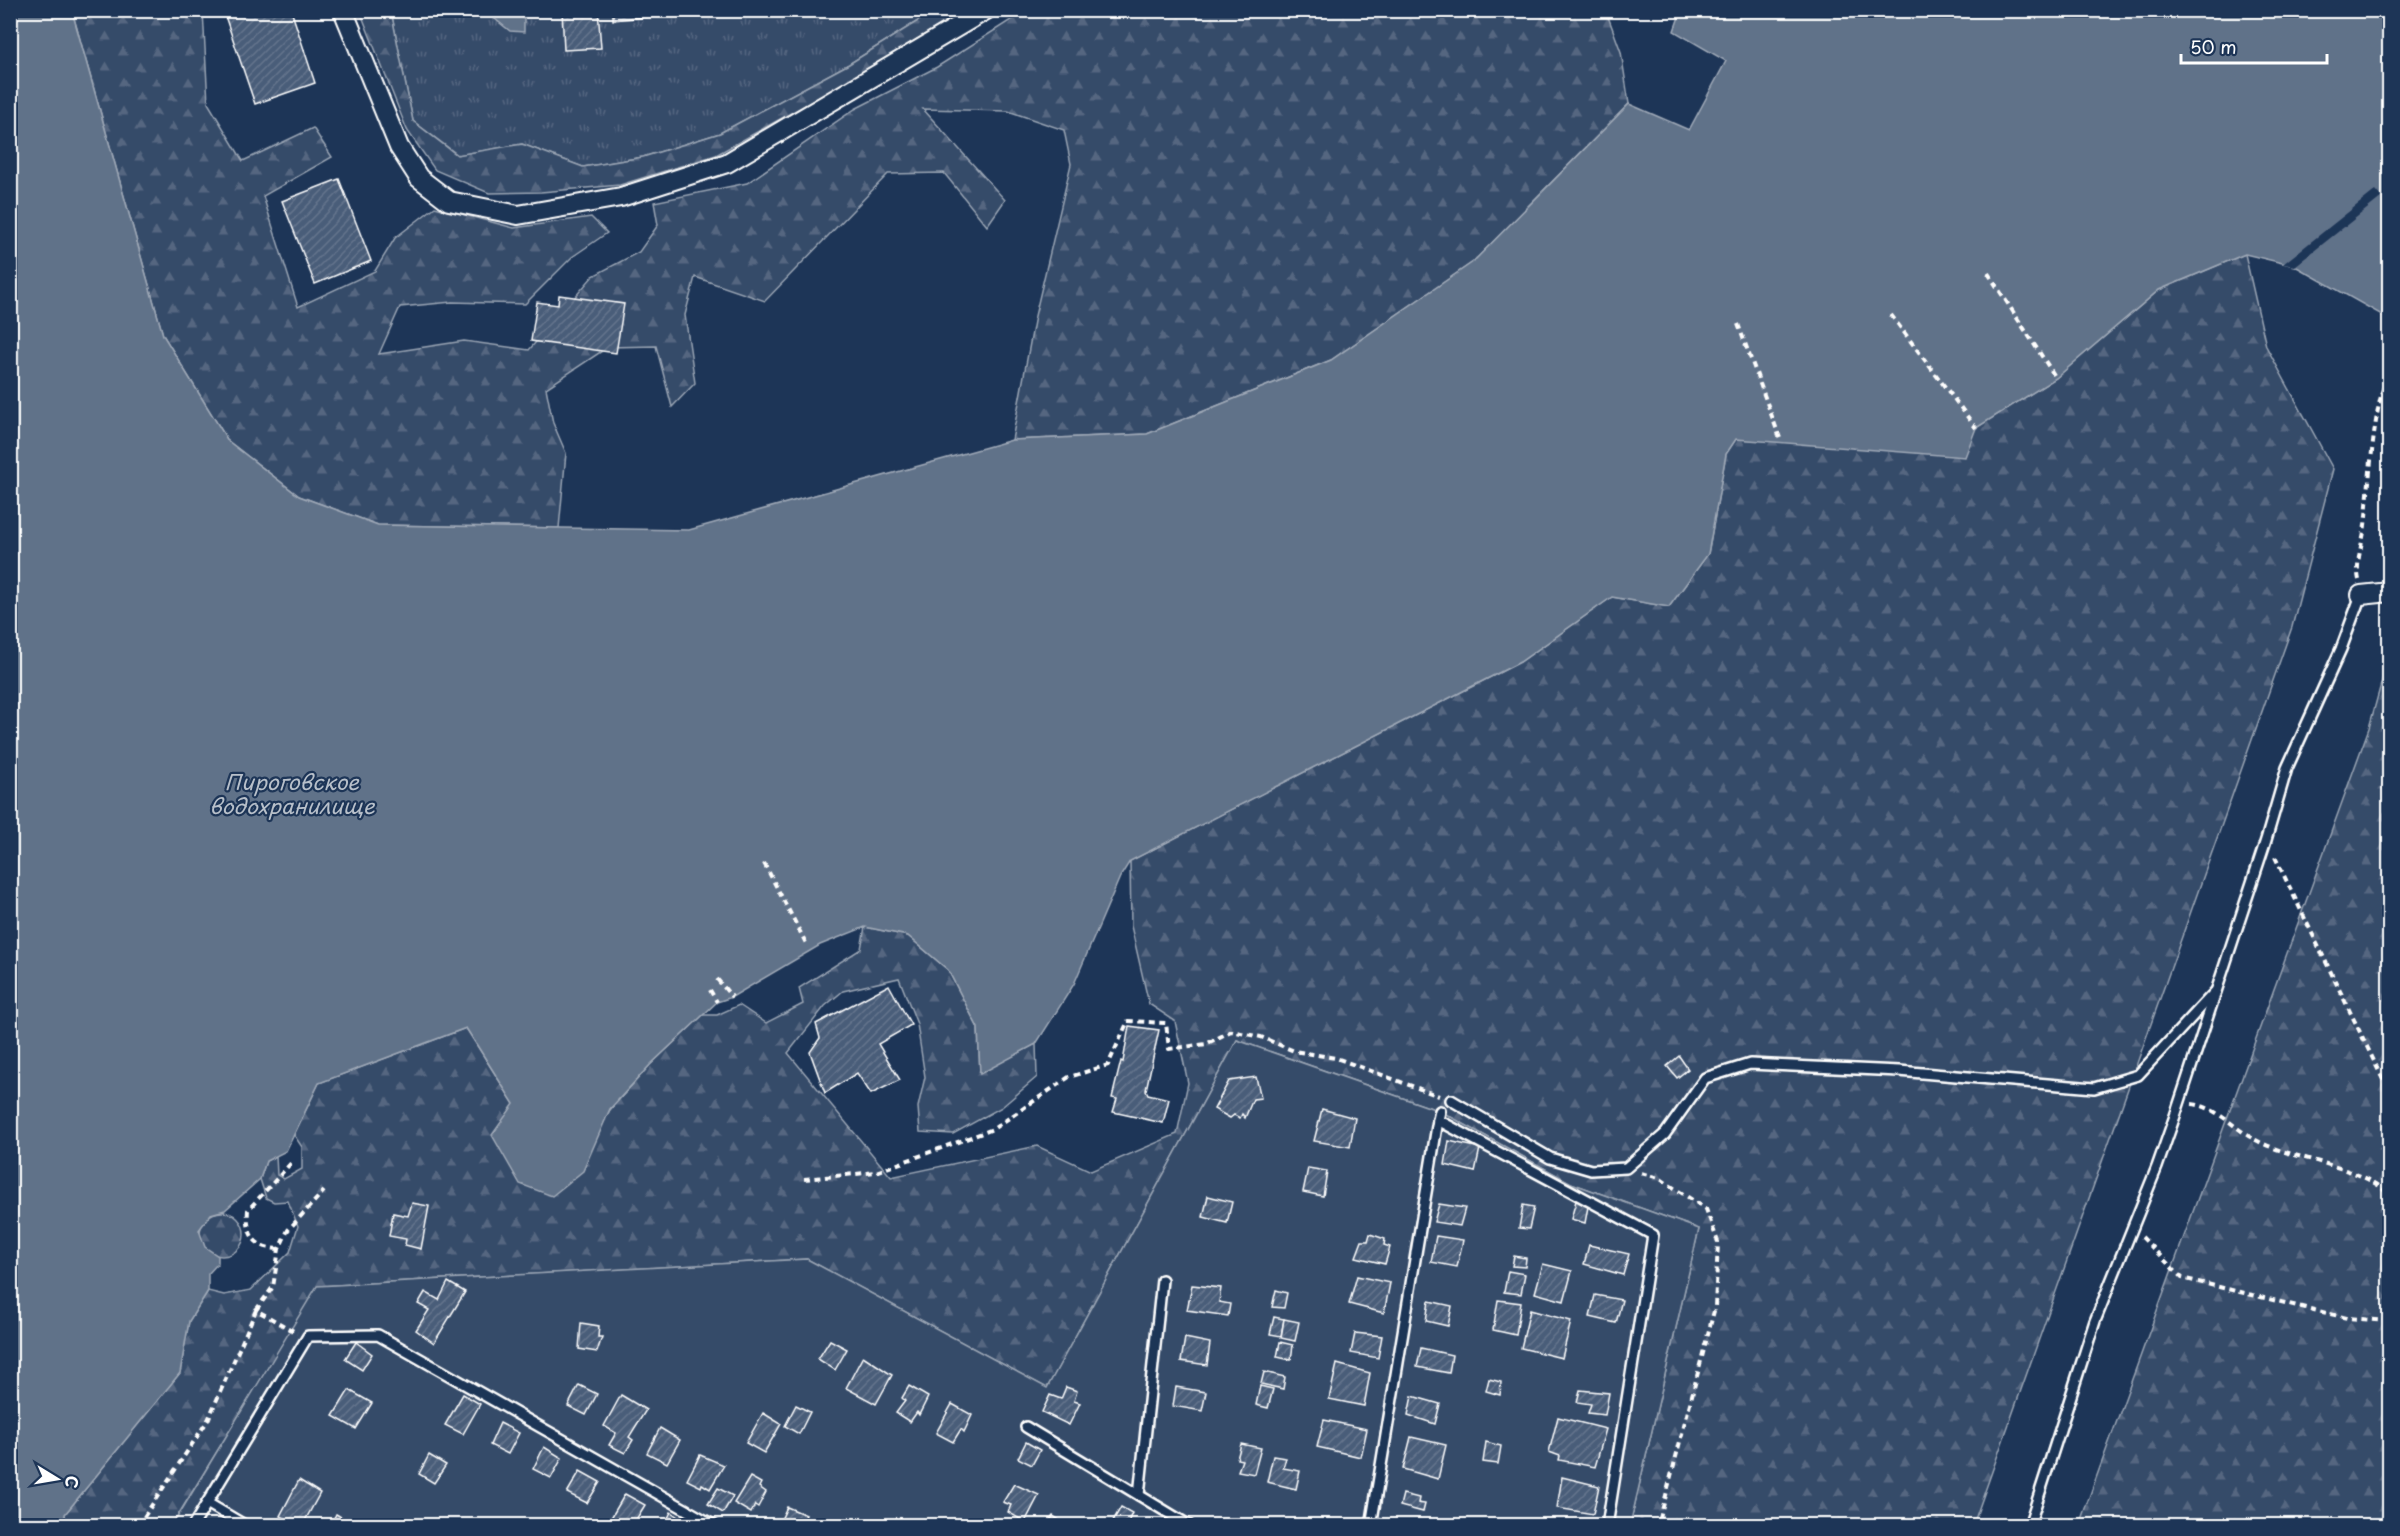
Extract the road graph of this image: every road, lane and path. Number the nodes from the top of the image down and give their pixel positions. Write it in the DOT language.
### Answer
graph roads {
  1 [pos="343,10"];
  2 [pos="986,10"];
  3 [pos="1988,273"];
  4 [pos="1891,315"];
  5 [pos="1737,324"];
  6 [pos="2390,374"];
  7 [pos="2056,378"];
  8 [pos="1976,428"];
  9 [pos="1781,441"];
  10 [pos="2390,592"];
  11 [pos="2361,595"];
  12 [pos="2266,840"];
  13 [pos="764,863"];
  14 [pos="807,945"];
  15 [pos="717,979"];
  16 [pos="710,990"];
  17 [pos="2217,990"];
  18 [pos="732,997"];
  19 [pos="717,1002"];
  20 [pos="2390,1094"];
  21 [pos="1451,1100"];
  22 [pos="2176,1113"];
  23 [pos="292,1162"];
  24 [pos="1626,1168"];
  25 [pos="804,1179"];
  26 [pos="2380,1185"];
  27 [pos="2390,1189"];
  28 [pos="324,1191"];
  29 [pos="2390,1194"];
  30 [pos="2131,1227"];
  31 [pos="279,1249"];
  32 [pos="1162,1280"];
  33 [pos="256,1310"];
  34 [pos="2390,1321"];
  35 [pos="308,1336"];
  36 [pos="1026,1427"];
  37 [pos="1139,1495"];
  38 [pos="207,1503"];
  39 [pos="138,1526"];
  40 [pos="193,1526"];
  41 [pos="246,1526"];
  42 [pos="715,1526"];
  43 [pos="1190,1526"];
  44 [pos="1371,1526"];
  45 [pos="1607,1526"];
  46 [pos="1658,1526"];
  47 [pos="2029,1526"];
  1 -- 2 [label="street"];
  3 -- 7 [label="path"];
  4 -- 8 [label="path"];
  5 -- 9 [label="path"];
  6 -- 11 [label="path"];
  10 -- 11 [label="street"];
  11 -- 12 [label="lane"];
  12 -- 17 [label="lane"];
  12 -- 20 [label="path"];
  13 -- 14 [label="path"];
  15 -- 18 [label="path"];
  16 -- 19 [label="path"];
  17 -- 22 [label="lane"];
  17 -- 24 [label="lane"];
  21 -- 24 [label="lane"];
  21 -- 25 [label="path"];
  22 -- 26 [label="path"];
  22 -- 30 [label="lane"];
  23 -- 31 [label="path"];
  24 -- 46 [label="path"];
  26 -- 27 [label="path"];
  26 -- 29 [label="path"];
  28 -- 31 [label="path"];
  30 -- 34 [label="path"];
  30 -- 47 [label="lane"];
  31 -- 33 [label="path"];
  32 -- 37 [label="lane"];
  33 -- 35 [label="path"];
  33 -- 39 [label="path"];
  35 -- 38 [label="lane"];
  35 -- 42 [label="lane"];
  36 -- 37 [label="lane"];
  37 -- 43 [label="lane"];
  38 -- 40 [label="lane"];
  38 -- 41 [label="lane"];
  44 -- 45 [label="lane"];
}
